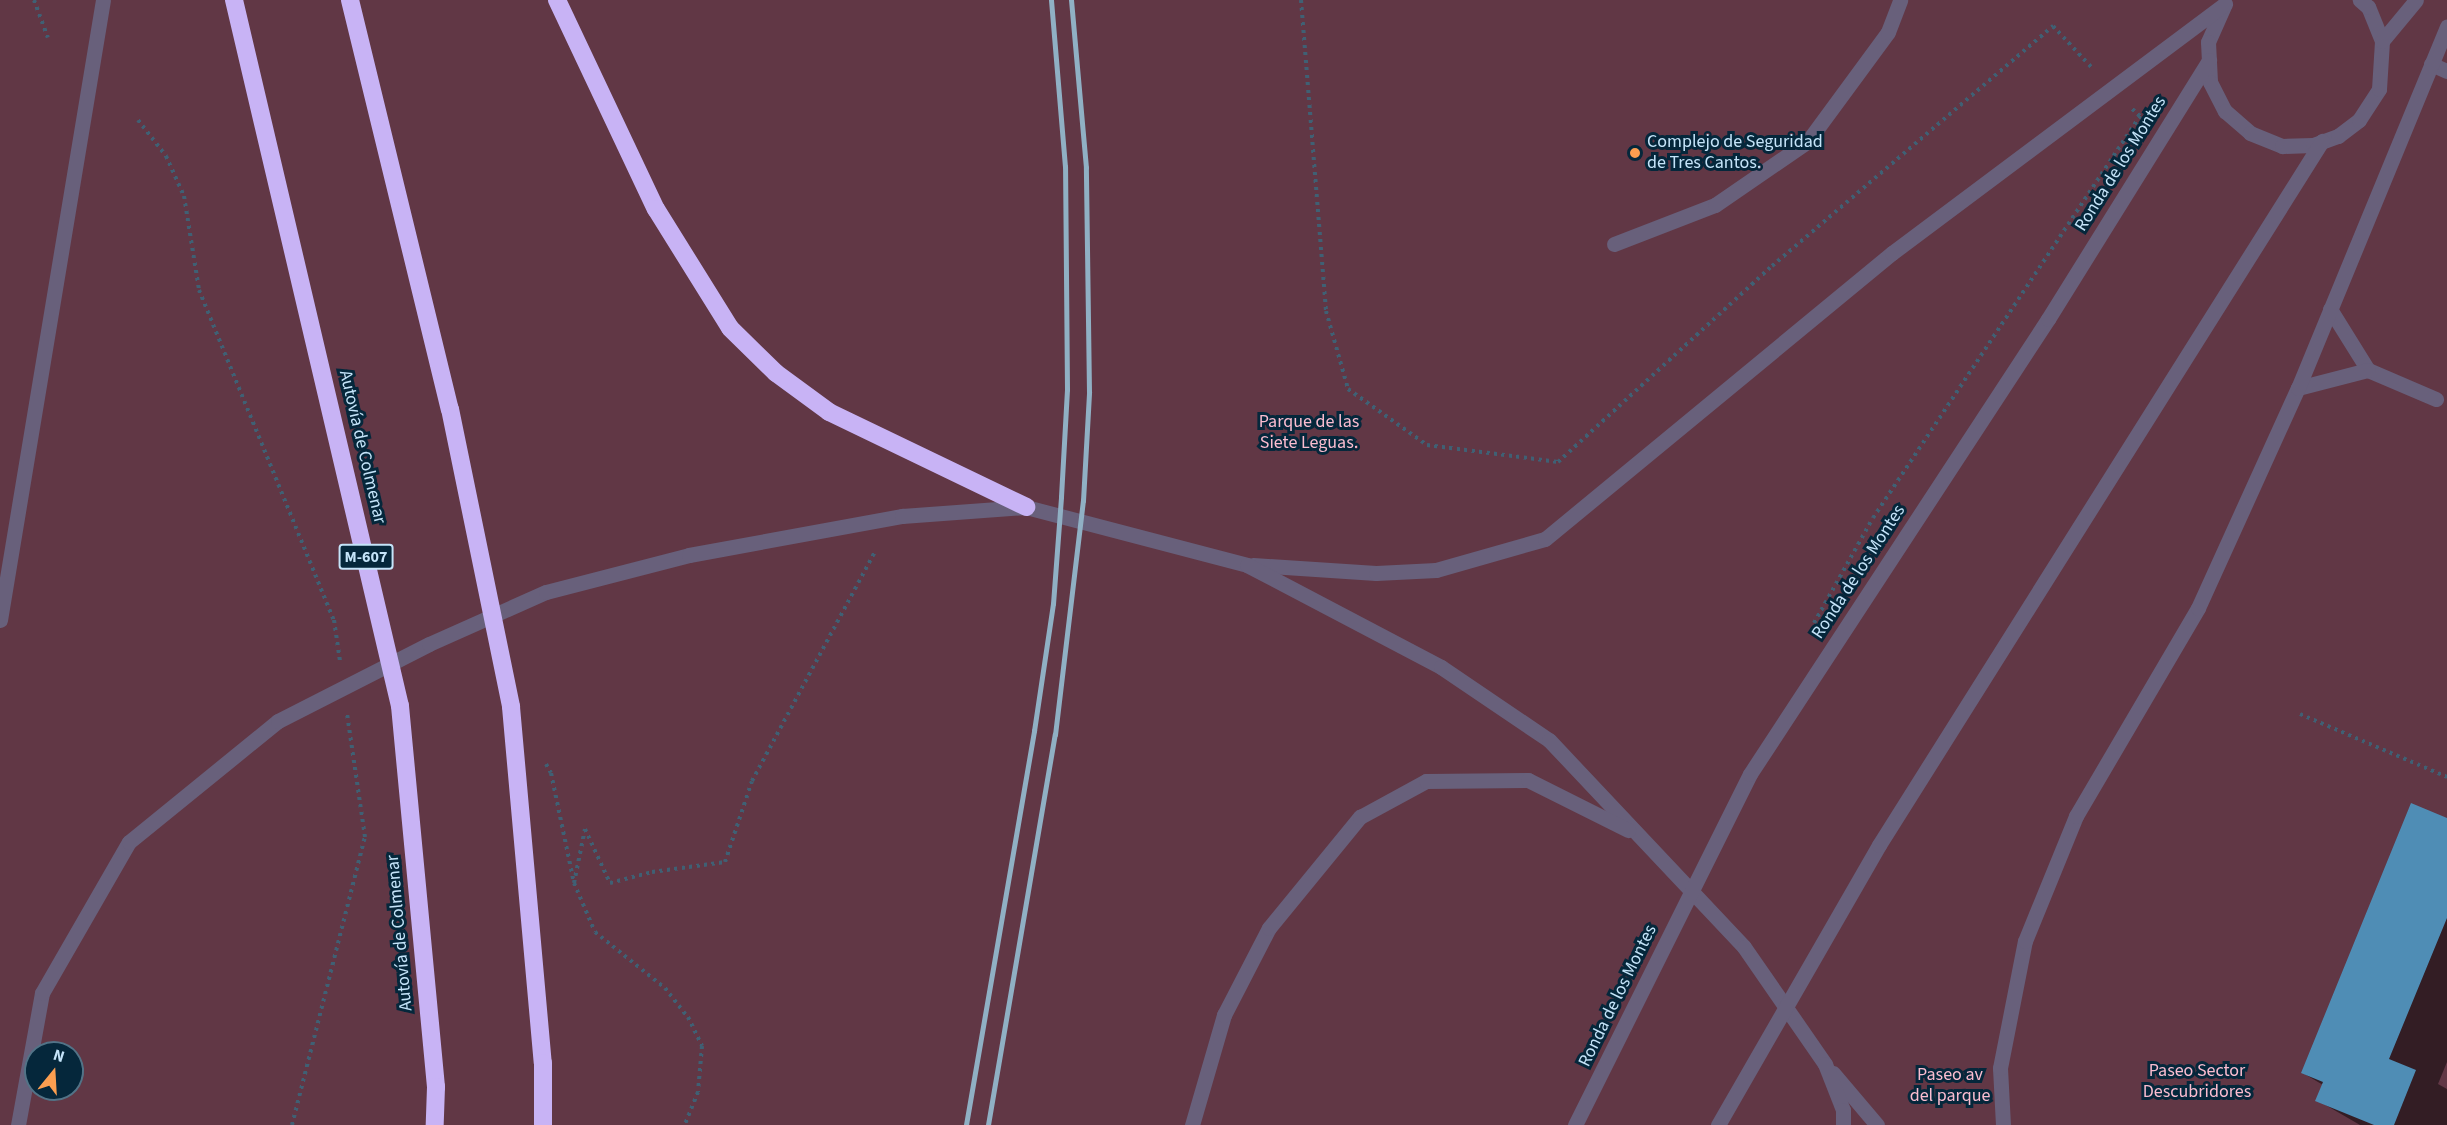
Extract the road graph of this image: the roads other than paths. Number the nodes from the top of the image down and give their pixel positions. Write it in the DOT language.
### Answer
graph roads {
  1 [pos="103,0"];
  2 [pos="234,0"];
  3 [pos="350,0"];
  4 [pos="557,0"];
  5 [pos="1900,0"];
  6 [pos="2360,0"];
  7 [pos="2416,0"];
  8 [pos="2227,2"];
  9 [pos="2447,27"];
  10 [pos="2382,41"];
  11 [pos="2209,60"];
  12 [pos="2431,64"];
  13 [pos="2447,71"];
  14 [pos="2322,141"];
  15 [pos="1614,244"];
  16 [pos="2330,309"];
  17 [pos="2368,370"];
  18 [pos="2298,388"];
  19 [pos="2436,399"];
  20 [pos="1026,507"];
  21 [pos="1247,565"];
  22 [pos="0,620"];
  23 [pos="1639,835"];
  24 [pos="1826,1064"];
  25 [pos="18,1125"];
  26 [pos="435,1125"];
  27 [pos="543,1125"];
  28 [pos="1191,1125"];
  29 [pos="1575,1125"];
  30 [pos="1718,1125"];
  31 [pos="1842,1125"];
  32 [pos="1877,1125"];
  33 [pos="2002,1125"];
  1 -- 22 [label="street"];
  2 -- 26 [label="highway, Autovía de Colmenar / M-607"];
  3 -- 27 [label="highway"];
  4 -- 20 [label="highway"];
  5 -- 15 [label="street"];
  6 -- 10 [label="street"];
  7 -- 10 [label="street"];
  8 -- 11 [label="street"];
  8 -- 21 [label="street"];
  9 -- 12 [label="street"];
  10 -- 14 [label="street"];
  11 -- 14 [label="street"];
  11 -- 29 [label="street, Ronda de los Montes"];
  12 -- 13 [label="street"];
  12 -- 16 [label="street"];
  14 -- 30 [label="street"];
  16 -- 17 [label="street"];
  16 -- 18 [label="street"];
  17 -- 18 [label="street"];
  17 -- 19 [label="street"];
  18 -- 33 [label="street"];
  20 -- 21 [label="street"];
  20 -- 25 [label="street"];
  21 -- 23 [label="street"];
  23 -- 24 [label="street"];
  23 -- 28 [label="street"];
  24 -- 31 [label="street"];
  24 -- 32 [label="street"];
}
